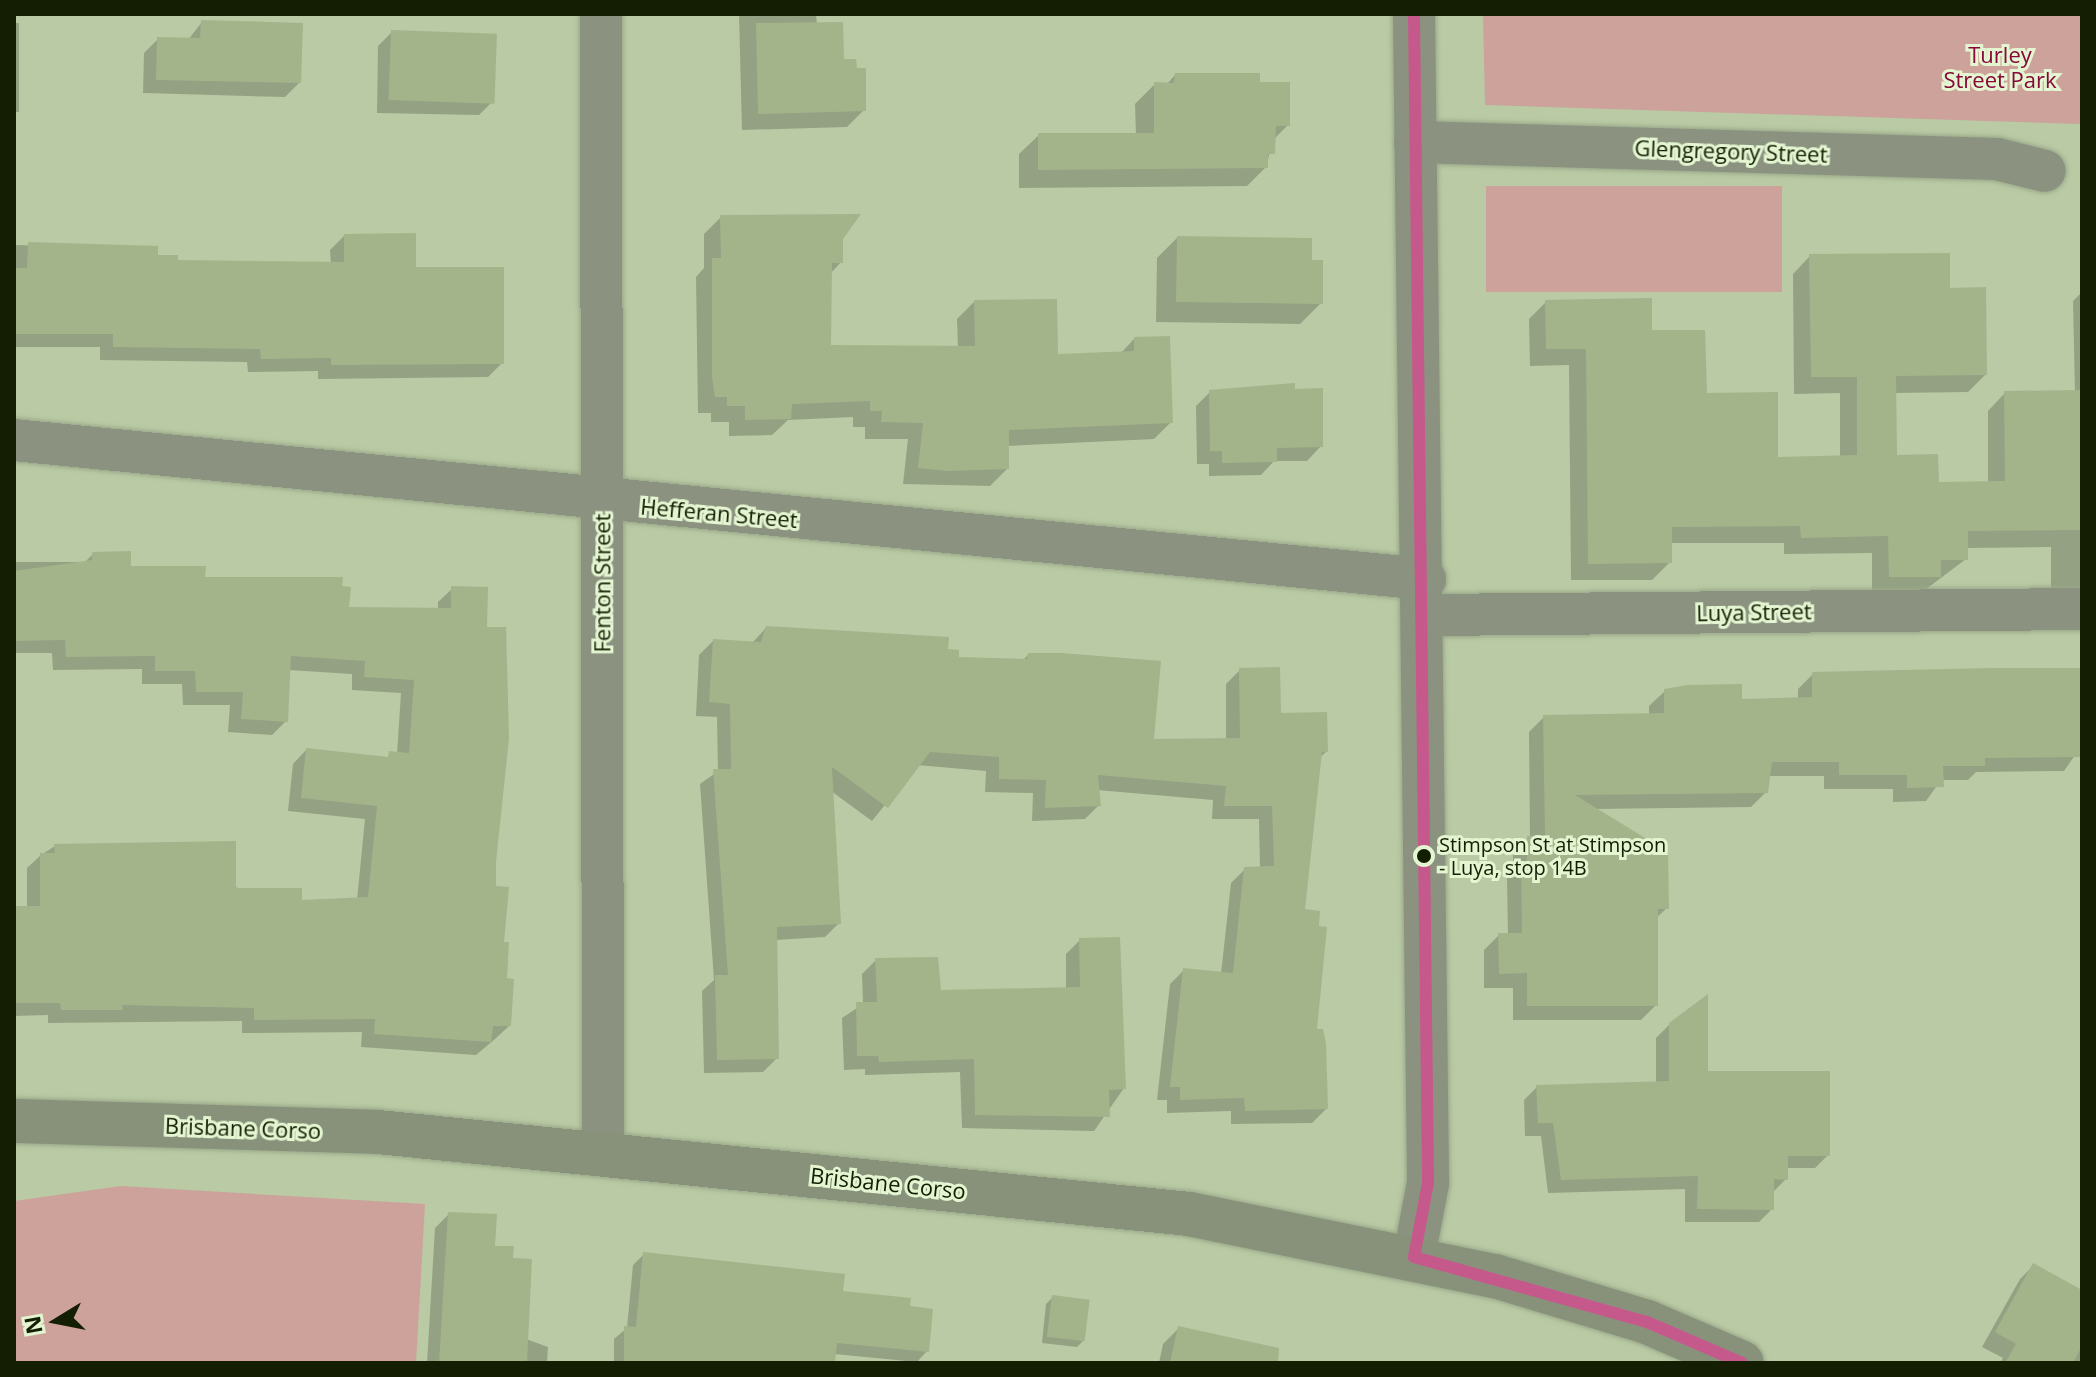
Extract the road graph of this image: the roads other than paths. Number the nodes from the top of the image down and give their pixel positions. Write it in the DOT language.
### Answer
graph roads {
  1 [pos="601,14"];
  2 [pos="1414,14"];
  3 [pos="1415,142"];
  4 [pos="2045,171"];
  5 [pos="14,440"];
  6 [pos="602,501"];
  7 [pos="1425,597"];
  8 [pos="2082,609"];
  9 [pos="14,1121"];
  10 [pos="603,1152"];
  11 [pos="1414,1257"];
  12 [pos="1742,1363"];
  1 -- 6 [label="street, Fenton Street"];
  2 -- 3 [label="street"];
  3 -- 4 [label="street, Glengregory Street"];
  3 -- 7 [label="street"];
  5 -- 6 [label="street, Hefferan Street"];
  6 -- 7 [label="street, Hefferan Street"];
  6 -- 10 [label="street, Fenton Street"];
  7 -- 8 [label="street, Luya Street"];
  7 -- 11 [label="street"];
  9 -- 10 [label="street, Brisbane Corso"];
  10 -- 11 [label="street, Brisbane Corso"];
  11 -- 12 [label="street, Brisbane Corso"];
}
